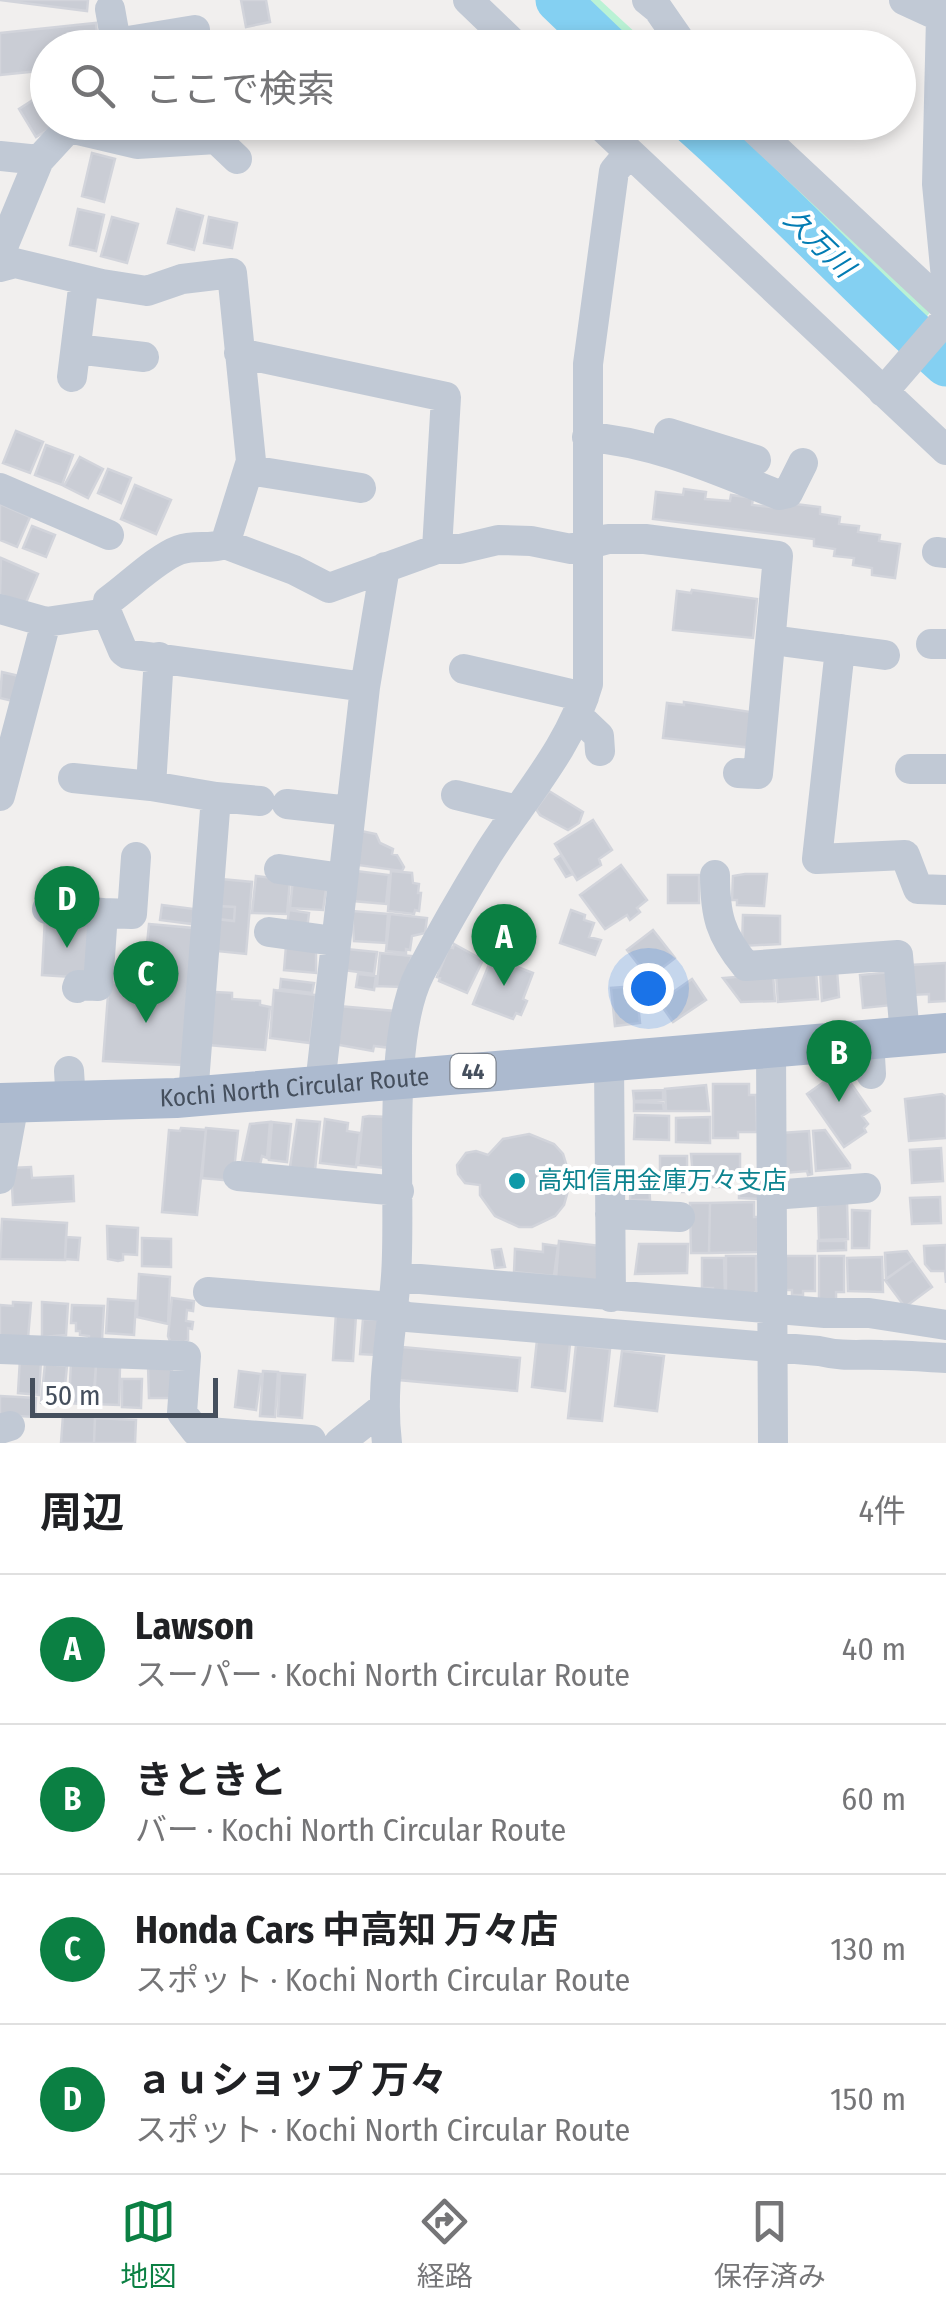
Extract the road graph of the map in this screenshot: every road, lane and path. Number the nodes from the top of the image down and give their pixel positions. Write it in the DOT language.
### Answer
graph roads {
  1 [pos="468,0"];
  2 [pos="647,0"];
  3 [pos="904,0"];
  4 [pos="110,8"];
  5 [pos="943,10"];
  6 [pos="114,30"];
  7 [pos="499,30"];
  8 [pos="673,30"];
  9 [pos="942,125"];
  10 [pos="58,140"];
  11 [pos="123,140"];
  12 [pos="200,140"];
  13 [pos="217,140"];
  14 [pos="617,140"];
  15 [pos="764,140"];
  16 [pos="629,152"];
  17 [pos="0,156"];
  18 [pos="237,159"];
  19 [pos="39,160"];
  20 [pos="0,254"];
  21 [pos="0,268"];
  22 [pos="946,278"];
  23 [pos="84,280"];
  24 [pos="945,316"];
  25 [pos="239,353"];
  26 [pos="144,357"];
  27 [pos="889,383"];
  28 [pos="587,427"];
  29 [pos="946,450"];
  30 [pos="756,460"];
  31 [pos="804,463"];
  32 [pos="249,470"];
  33 [pos="0,488"];
  34 [pos="361,488"];
  35 [pos="110,534"];
  36 [pos="590,542"];
  37 [pos="225,544"];
  38 [pos="436,549"];
  39 [pos="385,567"];
  40 [pos="0,609"];
  41 [pos="107,613"];
  42 [pos="46,622"];
  43 [pos="786,642"];
  44 [pos="840,649"];
  45 [pos="884,655"];
  46 [pos="159,657"];
  47 [pos="464,668"];
  48 [pos="365,688"];
  49 [pos="581,706"];
  50 [pos="600,751"];
  51 [pos="946,769"];
  52 [pos="910,770"];
  53 [pos="738,774"];
  54 [pos="73,778"];
  55 [pos="150,786"];
  56 [pos="456,794"];
  57 [pos="0,796"];
  58 [pos="216,797"];
  59 [pos="518,810"];
  60 [pos="350,811"];
  61 [pos="136,857"];
  62 [pos="278,870"];
  63 [pos="715,875"];
  64 [pos="342,878"];
  65 [pos="946,890"];
  66 [pos="47,909"];
  67 [pos="104,913"];
  68 [pos="269,932"];
  69 [pos="334,942"];
  70 [pos="78,988"];
  71 [pos="946,1032"];
  72 [pos="771,1047"];
  73 [pos="881,1049"];
  74 [pos="609,1062"];
  75 [pos="400,1077"];
  76 [pos="320,1085"];
  77 [pos="193,1096"];
  78 [pos="7,1103"];
  79 [pos="238,1176"];
  80 [pos="0,1179"];
  81 [pos="866,1188"];
  82 [pos="399,1191"];
  83 [pos="772,1194"];
  84 [pos="610,1214"];
  85 [pos="680,1216"];
  86 [pos="396,1278"];
  87 [pos="208,1292"];
  88 [pos="611,1297"];
  89 [pos="772,1309"];
  90 [pos="392,1310"];
  91 [pos="946,1325"];
  92 [pos="0,1348"];
  93 [pos="772,1348"];
  94 [pos="946,1358"];
  95 [pos="382,1408"];
  96 [pos="196,1437"];
  97 [pos="325,1442"];
  98 [pos="387,1443"];
  99 [pos="773,1443"];
  1 -- 7 [label="street"];
  2 -- 8 [label="street"];
  3 -- 5 [label="street"];
  4 -- 6 [label="street"];
  5 -- 9 [label="street"];
  9 -- 22 [label="street"];
  10 -- 19 [label="street"];
  11 -- 12 [label="street"];
  13 -- 18 [label="street"];
  14 -- 16 [label="street"];
  15 -- 24 [label="street"];
  16 -- 27 [label="street"];
  16 -- 28 [label="street"];
  17 -- 19 [label="street"];
  19 -- 20 [label="street"];
  21 -- 23 [label="street"];
  23 -- 25 [label="street"];
  23 -- 26 [label="street"];
  24 -- 27 [label="street"];
  25 -- 32 [label="street"];
  25 -- 38 [label="street"];
  27 -- 29 [label="street"];
  28 -- 30 [label="street"];
  28 -- 31 [label="street"];
  28 -- 36 [label="street"];
  32 -- 34 [label="street"];
  32 -- 37 [label="street"];
  33 -- 35 [label="street"];
  36 -- 38 [label="street"];
  36 -- 49 [label="street"];
  36 -- 53 [label="street"];
  37 -- 39 [label="street"];
  37 -- 41 [label="street"];
  38 -- 39 [label="street"];
  39 -- 48 [label="street"];
  40 -- 42 [label="street"];
  41 -- 42 [label="street"];
  41 -- 46 [label="street"];
  42 -- 57 [label="street"];
  43 -- 44 [label="street"];
  44 -- 45 [label="street"];
  44 -- 65 [label="street"];
  46 -- 48 [label="street"];
  46 -- 55 [label="street"];
  47 -- 49 [label="street"];
  48 -- 60 [label="street"];
  49 -- 50 [label="street"];
  49 -- 59 [label="street"];
  51 -- 52 [label="street"];
  54 -- 55 [label="street"];
  55 -- 58 [label="street"];
  56 -- 59 [label="street"];
  58 -- 60 [label="street"];
  58 -- 77 [label="street"];
  59 -- 75 [label="street"];
  60 -- 64 [label="street"];
  61 -- 67 [label="street"];
  62 -- 64 [label="street"];
  63 -- 73 [label="street"];
  64 -- 69 [label="street"];
  66 -- 67 [label="street"];
  67 -- 70 [label="street"];
  68 -- 69 [label="street"];
  69 -- 76 [label="street"];
  71 -- 73 [label="main road, Kochi North Circular Route / 44"];
  72 -- 73 [label="main road, Kochi North Circular Route / 44"];
  72 -- 74 [label="main road, Kochi North Circular Route / 44"];
  72 -- 83 [label="street"];
  74 -- 75 [label="main road, Kochi North Circular Route / 44"];
  74 -- 84 [label="street"];
  75 -- 76 [label="main road, Kochi North Circular Route / 44"];
  75 -- 82 [label="street"];
  76 -- 77 [label="main road, Kochi North Circular Route / 44"];
  77 -- 78 [label="main road, Kochi North Circular Route / 44"];
  78 -- 80 [label="street"];
  79 -- 82 [label="street"];
  81 -- 83 [label="street"];
  82 -- 86 [label="street"];
  83 -- 89 [label="street"];
  84 -- 85 [label="street"];
  84 -- 88 [label="street"];
  86 -- 88 [label="street"];
  86 -- 90 [label="street"];
  87 -- 90 [label="street"];
  88 -- 89 [label="street"];
  89 -- 91 [label="street"];
  89 -- 93 [label="street"];
  90 -- 93 [label="street"];
  90 -- 95 [label="street"];
  92 -- 96 [label="street"];
  93 -- 94 [label="street"];
  93 -- 99 [label="street"];
  95 -- 97 [label="street"];
  95 -- 98 [label="street"];
  96 -- 97 [label="street"];
}
